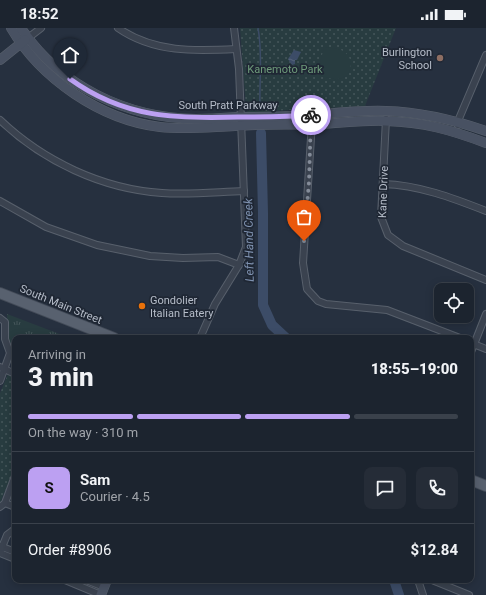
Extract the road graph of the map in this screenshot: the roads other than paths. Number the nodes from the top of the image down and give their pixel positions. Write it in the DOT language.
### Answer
graph roads {
  1 [pos="11,28"];
  2 [pos="21,28"];
  3 [pos="41,28"];
  4 [pos="118,28"];
  5 [pos="234,28"];
  6 [pos="28,38"];
  7 [pos="20,44"];
  8 [pos="236,49"];
  9 [pos="486,55"];
  10 [pos="0,60"];
  11 [pos="387,111"];
  12 [pos="0,120"];
  13 [pos="312,120"];
  14 [pos="240,121"];
  15 [pos="386,121"];
  16 [pos="458,121"];
  17 [pos="486,131"];
  18 [pos="458,132"];
  19 [pos="486,143"];
  20 [pos="383,184"];
  21 [pos="244,191"];
  22 [pos="0,201"];
  23 [pos="486,211"];
  24 [pos="239,265"];
  25 [pos="486,280"];
  26 [pos="0,293"];
  27 [pos="486,314"];
  28 [pos="3,320"];
  29 [pos="106,335"];
  30 [pos="201,335"];
  31 [pos="452,335"];
  32 [pos="474,341"];
  33 [pos="474,343"];
  34 [pos="486,349"];
  35 [pos="2,368"];
  36 [pos="12,373"];
  37 [pos="0,381"];
  38 [pos="474,481"];
  39 [pos="12,483"];
  40 [pos="486,486"];
  41 [pos="2,505"];
  42 [pos="12,507"];
  43 [pos="12,532"];
  44 [pos="1,549"];
  45 [pos="12,551"];
  46 [pos="12,557"];
  47 [pos="78,583"];
  48 [pos="92,583"];
  49 [pos="419,583"];
  50 [pos="439,583"];
  51 [pos="103,589"];
  52 [pos="424,595"];
  53 [pos="469,595"];
  1 -- 7 [label="street, South Pratt Parkway"];
  2 -- 6 [label="street, South Pratt Parkway"];
  3 -- 6 [label="street"];
  4 -- 8 [label="street"];
  5 -- 8 [label="street"];
  6 -- 7 [label="street"];
  6 -- 14 [label="street, South Pratt Parkway"];
  7 -- 10 [label="street"];
  7 -- 14 [label="street, South Pratt Parkway"];
  8 -- 14 [label="street"];
  9 -- 16 [label="street"];
  11 -- 13 [label="street, South Pratt Parkway"];
  11 -- 15 [label="street, Kane Drive"];
  11 -- 16 [label="street, South Pratt Parkway"];
  12 -- 21 [label="street"];
  13 -- 14 [label="street, South Pratt Parkway"];
  13 -- 15 [label="street, South Pratt Parkway"];
  13 -- 31 [label="street"];
  14 -- 21 [label="street"];
  15 -- 18 [label="street, South Pratt Parkway"];
  15 -- 20 [label="street, Kane Drive"];
  16 -- 17 [label="street, South Pratt Parkway"];
  16 -- 18 [label="street"];
  18 -- 19 [label="street, South Pratt Parkway"];
  20 -- 23 [label="street"];
  20 -- 25 [label="street, Kane Drive"];
  21 -- 24 [label="street"];
  22 -- 24 [label="street"];
  24 -- 30 [label="street"];
  26 -- 29 [label="main road, South Main Street"];
  27 -- 32 [label="street"];
  28 -- 35 [label="street"];
  33 -- 34 [label="street"];
  35 -- 36 [label="street"];
  35 -- 37 [label="street"];
  38 -- 40 [label="main road"];
  39 -- 41 [label="street"];
  41 -- 42 [label="street"];
  43 -- 44 [label="street"];
  44 -- 45 [label="street"];
  44 -- 46 [label="street"];
  47 -- 51 [label="street"];
  48 -- 51 [label="street"];
  49 -- 52 [label="street"];
  50 -- 53 [label="street"];
}
